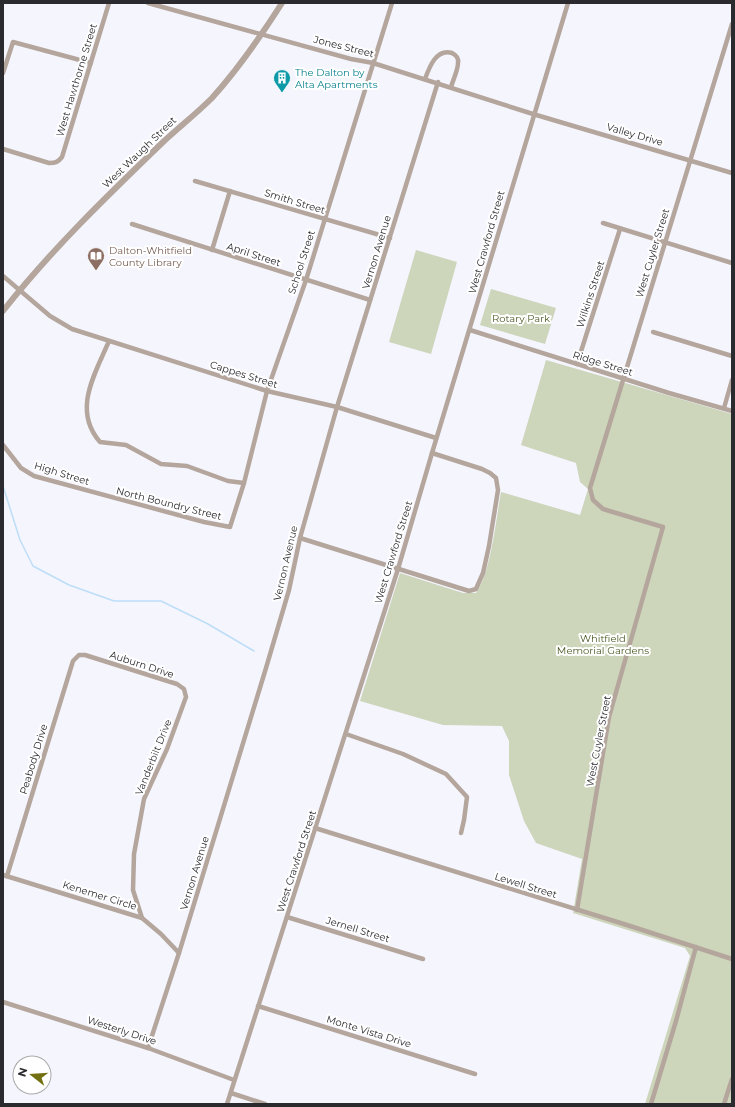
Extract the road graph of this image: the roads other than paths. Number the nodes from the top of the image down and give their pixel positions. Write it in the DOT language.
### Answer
graph roads {
  1 [pos="109,3"];
  2 [pos="148,3"];
  3 [pos="282,3"];
  4 [pos="392,3"];
  5 [pos="568,3"];
  6 [pos="732,24"];
  7 [pos="262,34"];
  8 [pos="90,63"];
  9 [pos="373,63"];
  10 [pos="3,70"];
  11 [pos="425,79"];
  12 [pos="438,82"];
  13 [pos="451,87"];
  14 [pos="533,114"];
  15 [pos="3,150"];
  16 [pos="690,160"];
  17 [pos="732,173"];
  18 [pos="195,181"];
  19 [pos="230,191"];
  20 [pos="324,219"];
  21 [pos="603,223"];
  22 [pos="132,224"];
  23 [pos="620,229"];
  24 [pos="390,238"];
  25 [pos="665,242"];
  26 [pos="212,250"];
  27 [pos="732,263"];
  28 [pos="3,276"];
  29 [pos="306,280"];
  30 [pos="19,290"];
  31 [pos="370,300"];
  32 [pos="3,310"];
  33 [pos="470,330"];
  34 [pos="653,332"];
  35 [pos="109,341"];
  36 [pos="732,356"];
  37 [pos="577,364"];
  38 [pos="623,378"];
  39 [pos="732,380"];
  40 [pos="267,391"];
  41 [pos="337,407"];
  42 [pos="724,408"];
  43 [pos="732,411"];
  44 [pos="436,438"];
  45 [pos="3,445"];
  46 [pos="432,453"];
  47 [pos="244,484"];
  48 [pos="104,495"];
  49 [pos="230,527"];
  50 [pos="300,538"];
  51 [pos="398,569"];
  52 [pos="85,655"];
  53 [pos="186,697"];
  54 [pos="346,734"];
  55 [pos="315,828"];
  56 [pos="461,833"];
  57 [pos="5,876"];
  58 [pos="577,910"];
  59 [pos="287,917"];
  60 [pos="142,918"];
  61 [pos="696,947"];
  62 [pos="179,953"];
  63 [pos="423,959"];
  64 [pos="732,959"];
  65 [pos="3,1002"];
  66 [pos="258,1006"];
  67 [pos="148,1048"];
  68 [pos="475,1074"];
  69 [pos="732,1079"];
  70 [pos="234,1080"];
  71 [pos="231,1093"];
  72 [pos="227,1104"];
  73 [pos="265,1104"];
  74 [pos="651,1104"];
  75 [pos="724,1104"];
  1 -- 8 [label="street, West Hawthorne Street"];
  2 -- 7 [label="street, Jones Street"];
  3 -- 7 [label="street, West Waugh Street"];
  4 -- 9 [label="street, School Street"];
  5 -- 14 [label="street, West Crawford Street"];
  6 -- 16 [label="street, West Cuyler Street"];
  7 -- 9 [label="street, Jones Street"];
  7 -- 30 [label="street, West Waugh Street"];
  8 -- 10 [label="street"];
  8 -- 15 [label="street, West Hawthorne Street"];
  9 -- 11 [label="street, Jones Street"];
  9 -- 20 [label="street, School Street"];
  11 -- 12 [label="street, Jones Street"];
  11 -- 13 [label="street"];
  12 -- 13 [label="street, Jones Street"];
  12 -- 24 [label="street, Vernon Avenue"];
  13 -- 14 [label="street, Jones Street"];
  14 -- 16 [label="street, Valley Drive"];
  14 -- 33 [label="street, West Crawford Street"];
  16 -- 17 [label="street, Valley Drive"];
  16 -- 25 [label="street, West Cuyler Street"];
  18 -- 19 [label="street, Smith Street"];
  19 -- 20 [label="street, Smith Street"];
  19 -- 26 [label="street"];
  20 -- 24 [label="street, Smith Street"];
  20 -- 29 [label="street, School Street"];
  21 -- 23 [label="street"];
  22 -- 26 [label="street, April Street"];
  23 -- 25 [label="street"];
  23 -- 37 [label="street, Wilkins Street"];
  24 -- 31 [label="street, Vernon Avenue"];
  25 -- 27 [label="street"];
  25 -- 38 [label="street, West Cuyler Street"];
  26 -- 29 [label="street, April Street"];
  28 -- 30 [label="street, Cappes Street"];
  29 -- 31 [label="street, April Street"];
  29 -- 40 [label="street, School Street"];
  30 -- 32 [label="street, West Waugh Street"];
  30 -- 35 [label="street, Cappes Street"];
  31 -- 41 [label="street, Vernon Avenue"];
  33 -- 37 [label="street, Ridge Street"];
  33 -- 44 [label="street, West Crawford Street"];
  34 -- 36 [label="street"];
  35 -- 40 [label="street, Cappes Street"];
  35 -- 47 [label="street"];
  37 -- 38 [label="street, Ridge Street"];
  38 -- 42 [label="street, Ridge Street"];
  38 -- 58 [label="street, West Cuyler Street"];
  39 -- 42 [label="street"];
  40 -- 41 [label="street, Cappes Street"];
  40 -- 47 [label="street, School Street"];
  41 -- 44 [label="street, Cappes Street"];
  41 -- 50 [label="street, Vernon Avenue"];
  42 -- 43 [label="street, Ridge Street"];
  44 -- 46 [label="street, West Crawford Street"];
  45 -- 48 [label="street, High Street"];
  46 -- 51 [label="street, West Crawford Street"];
  46 -- 51 [label="street"];
  47 -- 49 [label="street, School Street"];
  48 -- 49 [label="street, North Boundry Street"];
  50 -- 51 [label="street"];
  50 -- 62 [label="street, Vernon Avenue"];
  51 -- 54 [label="street, West Crawford Street"];
  52 -- 53 [label="street, Auburn Drive"];
  52 -- 57 [label="street, Peabody Drive"];
  53 -- 60 [label="street, Vanderbilt Drive"];
  54 -- 55 [label="street, West Crawford Street"];
  54 -- 56 [label="street"];
  55 -- 58 [label="street, Lewell Street"];
  55 -- 59 [label="street, West Crawford Street"];
  57 -- 60 [label="street, Kenemer Circle"];
  58 -- 61 [label="street, Lewell Street"];
  59 -- 63 [label="street, Jernell Street"];
  59 -- 66 [label="street, West Crawford Street"];
  60 -- 62 [label="street, Kenemer Circle"];
  61 -- 64 [label="street, Lewell Street"];
  61 -- 74 [label="street"];
  62 -- 67 [label="street, Vernon Avenue"];
  65 -- 67 [label="street, Westerly Drive"];
  66 -- 68 [label="street, Monte Vista Drive"];
  66 -- 70 [label="street, West Crawford Street"];
  67 -- 70 [label="street, Westerly Drive"];
  69 -- 75 [label="street"];
  70 -- 71 [label="street, West Crawford Street"];
  71 -- 72 [label="street, West Crawford Street"];
  71 -- 73 [label="street"];
}
